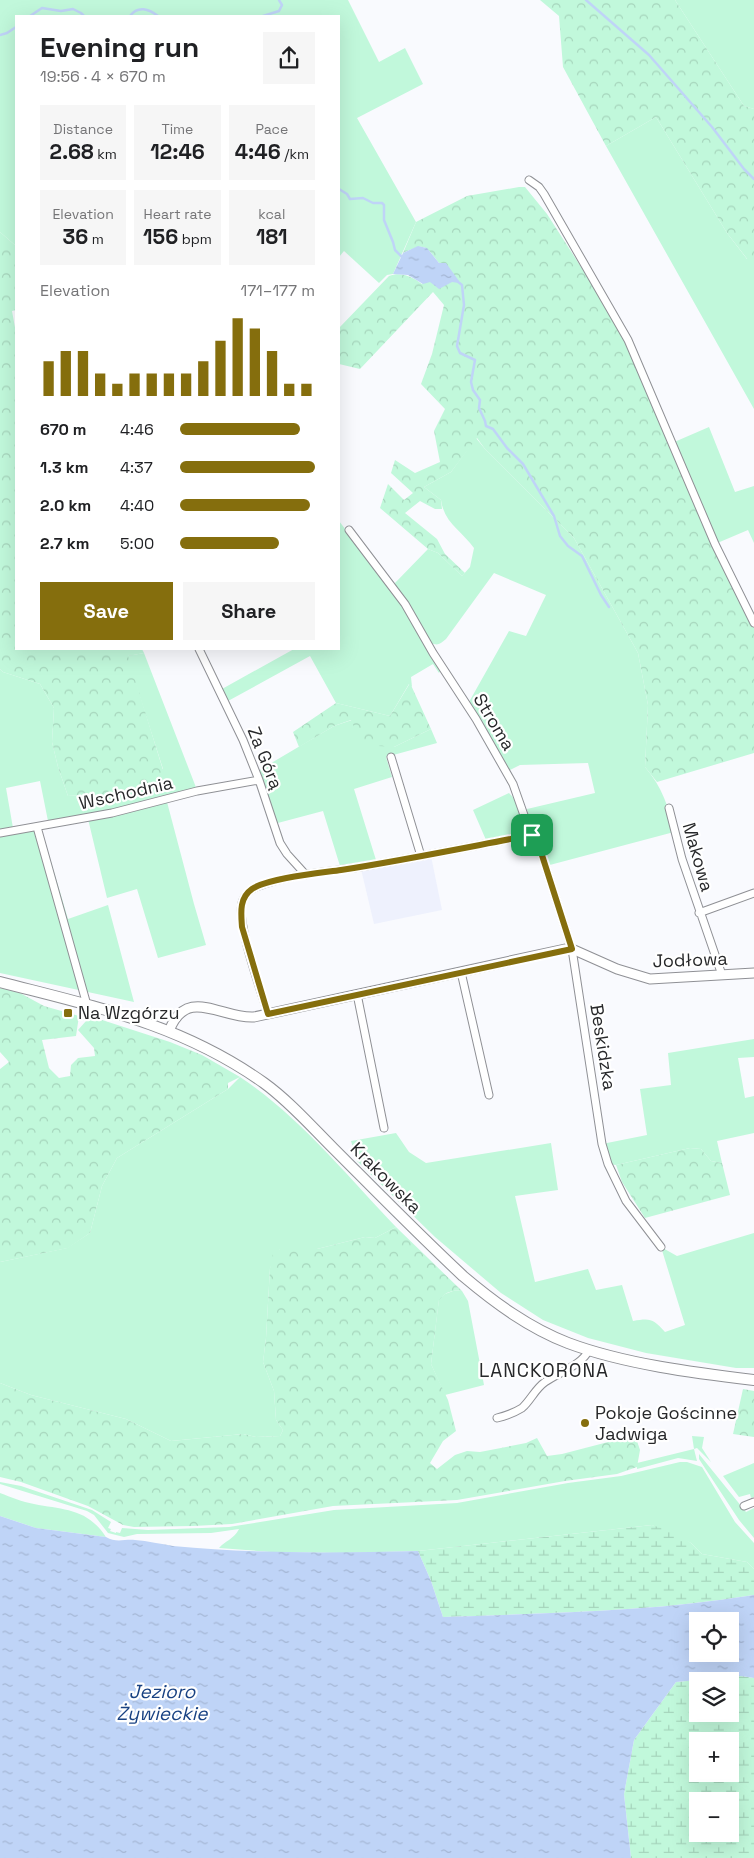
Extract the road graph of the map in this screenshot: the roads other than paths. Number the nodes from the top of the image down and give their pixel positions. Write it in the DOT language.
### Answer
graph roads {
  1 [pos="529,180"];
  2 [pos="349,530"];
  3 [pos="754,623"];
  4 [pos="199,650"];
  5 [pos="391,756"];
  6 [pos="259,780"];
  7 [pos="669,808"];
  8 [pos="37,827"];
  9 [pos="0,833"];
  10 [pos="532,835"];
  11 [pos="421,856"];
  12 [pos="306,875"];
  13 [pos="754,893"];
  14 [pos="700,913"];
  15 [pos="572,949"];
  16 [pos="462,972"];
  17 [pos="754,973"];
  18 [pos="722,975"];
  19 [pos="0,982"];
  20 [pos="357,994"];
  21 [pos="87,1004"];
  22 [pos="268,1014"];
  23 [pos="169,1030"];
  24 [pos="489,1095"];
  25 [pos="384,1128"];
  26 [pos="660,1247"];
  27 [pos="589,1350"];
  28 [pos="754,1380"];
  29 [pos="497,1418"];
  30 [pos="754,1502"];
  31 [pos="744,1506"];
  1 -- 3 [label="street"];
  2 -- 10 [label="street, Stroma"];
  4 -- 6 [label="street, Za Górą"];
  5 -- 11 [label="street"];
  6 -- 8 [label="street, Wschodnia"];
  6 -- 12 [label="street, Za Górą"];
  7 -- 14 [label="street, Makowa"];
  8 -- 9 [label="street, Wschodnia"];
  8 -- 21 [label="street"];
  10 -- 11 [label="street"];
  10 -- 15 [label="street, Stroma"];
  11 -- 12 [label="street"];
  12 -- 22 [label="street"];
  13 -- 14 [label="street, Makowa"];
  14 -- 18 [label="street, Makowa"];
  15 -- 16 [label="street"];
  15 -- 18 [label="street, Jodłowa"];
  15 -- 26 [label="street, Beskidzka"];
  16 -- 20 [label="street"];
  16 -- 24 [label="street"];
  17 -- 18 [label="street, Jodłowa"];
  19 -- 21 [label="main road, Krakowska"];
  20 -- 22 [label="street"];
  20 -- 25 [label="street"];
  21 -- 23 [label="main road, Krakowska"];
  22 -- 23 [label="street"];
  23 -- 27 [label="main road, Krakowska"];
  27 -- 28 [label="main road, Krakowska"];
  27 -- 29 [label="street"];
  30 -- 31 [label="street"];
}
